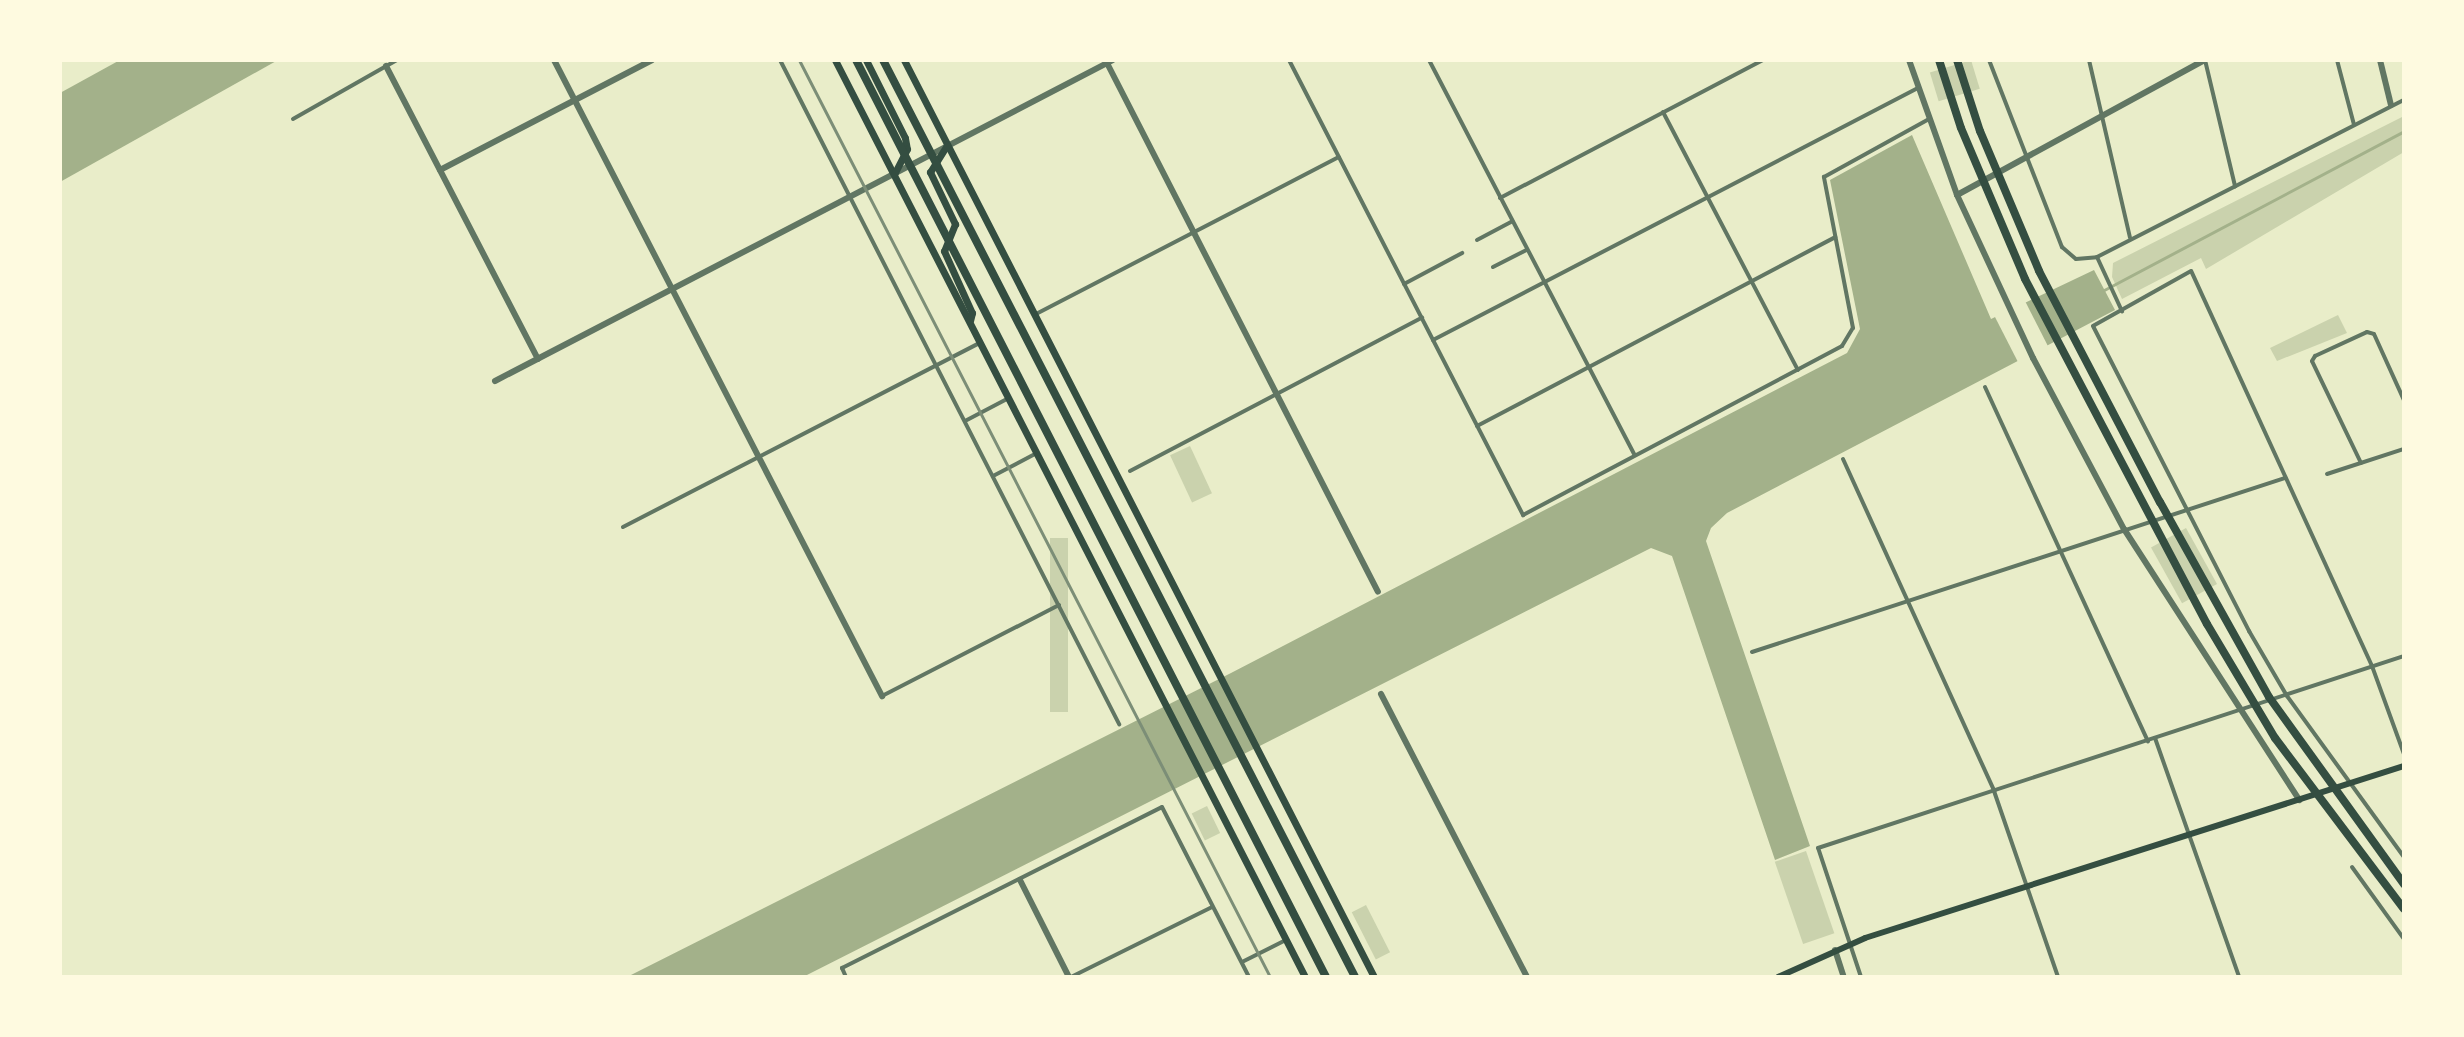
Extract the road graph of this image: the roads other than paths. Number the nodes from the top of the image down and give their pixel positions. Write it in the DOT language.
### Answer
graph roads {
  1 [pos="397,60"];
  2 [pos="554,60"];
  3 [pos="652,60"];
  4 [pos="780,60"];
  5 [pos="835,60"];
  6 [pos="856,60"];
  7 [pos="866,60"];
  8 [pos="883,60"];
  9 [pos="904,60"];
  10 [pos="1289,60"];
  11 [pos="1429,60"];
  12 [pos="1763,60"];
  13 [pos="1909,60"];
  14 [pos="1939,60"];
  15 [pos="1957,60"];
  16 [pos="1989,60"];
  17 [pos="2089,60"];
  18 [pos="2205,60"];
  19 [pos="2337,60"];
  20 [pos="2380,60"];
  21 [pos="1110,61"];
  22 [pos="386,66"];
  23 [pos="1918,88"];
  24 [pos="575,100"];
  25 [pos="2404,100"];
  26 [pos="2391,105"];
  27 [pos="1663,112"];
  28 [pos="2101,116"];
  29 [pos="293,119"];
  30 [pos="1929,119"];
  31 [pos="2354,125"];
  32 [pos="947,145"];
  33 [pos="1339,157"];
  34 [pos="2025,159"];
  35 [pos="440,170"];
  36 [pos="894,174"];
  37 [pos="2235,186"];
  38 [pos="1957,195"];
  39 [pos="1707,196"];
  40 [pos="850,197"];
  41 [pos="1500,198"];
  42 [pos="1512,221"];
  43 [pos="1194,232"];
  44 [pos="1835,237"];
  45 [pos="2131,238"];
  46 [pos="1477,240"];
  47 [pos="1527,249"];
  48 [pos="1462,253"];
  49 [pos="2097,257"];
  50 [pos="1493,267"];
  51 [pos="1752,281"];
  52 [pos="1544,282"];
  53 [pos="1404,284"];
  54 [pos="671,288"];
  55 [pos="2122,311"];
  56 [pos="1034,315"];
  57 [pos="1422,318"];
  58 [pos="970,321"];
  59 [pos="1433,340"];
  60 [pos="981,343"];
  61 [pos="538,359"];
  62 [pos="937,366"];
  63 [pos="1589,368"];
  64 [pos="1798,370"];
  65 [pos="495,381"];
  66 [pos="1985,387"];
  67 [pos="1277,395"];
  68 [pos="1010,398"];
  69 [pos="2404,400"];
  70 [pos="965,421"];
  71 [pos="1477,426"];
  72 [pos="2404,449"];
  73 [pos="1038,452"];
  74 [pos="1635,456"];
  75 [pos="759,457"];
  76 [pos="1843,459"];
  77 [pos="2361,463"];
  78 [pos="1130,471"];
  79 [pos="2327,474"];
  80 [pos="993,476"];
  81 [pos="2286,478"];
  82 [pos="2186,510"];
  83 [pos="623,527"];
  84 [pos="2124,529"];
  85 [pos="2061,551"];
  86 [pos="1378,592"];
  87 [pos="1909,602"];
  88 [pos="1059,605"];
  89 [pos="1752,652"];
  90 [pos="2404,656"];
  91 [pos="2372,666"];
  92 [pos="1381,694"];
  93 [pos="882,696"];
  94 [pos="2287,696"];
  95 [pos="2238,711"];
  96 [pos="1119,724"];
  97 [pos="2155,738"];
  98 [pos="2148,741"];
  99 [pos="2404,754"];
  100 [pos="2404,766"];
  101 [pos="2348,785"];
  102 [pos="1994,791"];
  103 [pos="2299,800"];
  104 [pos="2189,835"];
  105 [pos="2404,857"];
  106 [pos="2352,867"];
  107 [pos="1020,880"];
  108 [pos="2404,884"];
  109 [pos="2029,885"];
  110 [pos="1213,907"];
  111 [pos="2404,909"];
  112 [pos="2404,939"];
  113 [pos="1286,940"];
  114 [pos="1849,944"];
  115 [pos="1835,950"];
  116 [pos="1241,962"];
  117 [pos="846,977"];
  118 [pos="1070,977"];
  119 [pos="1249,977"];
  120 [pos="1305,977"];
  121 [pos="1326,977"];
  122 [pos="1355,977"];
  123 [pos="1374,977"];
  124 [pos="1527,977"];
  125 [pos="1778,977"];
  126 [pos="1844,977"];
  127 [pos="1861,977"];
  128 [pos="2058,977"];
  129 [pos="2239,977"];
  1 -- 22 [label="street"];
  2 -- 24 [label="street"];
  3 -- 24 [label="street"];
  4 -- 40 [label="street"];
  5 -- 36 [label="highway"];
  6 -- 121 [label="highway"];
  7 -- 36 [label="highway"];
  8 -- 122 [label="highway"];
  9 -- 32 [label="highway"];
  10 -- 33 [label="street"];
  11 -- 41 [label="street"];
  12 -- 27 [label="street"];
  13 -- 23 [label="street"];
  14 -- 111 [label="highway"];
  15 -- 108 [label="highway"];
  16 -- 34 [label="street"];
  17 -- 28 [label="street"];
  18 -- 28 [label="street"];
  18 -- 37 [label="street"];
  19 -- 31 [label="street"];
  20 -- 26 [label="street"];
  21 -- 32 [label="street"];
  21 -- 43 [label="street"];
  22 -- 29 [label="street"];
  22 -- 35 [label="street"];
  23 -- 30 [label="street"];
  23 -- 39 [label="street"];
  24 -- 35 [label="street"];
  24 -- 54 [label="street"];
  25 -- 26 [label="street"];
  26 -- 31 [label="street"];
  27 -- 39 [label="street"];
  27 -- 41 [label="street"];
  28 -- 34 [label="street"];
  28 -- 45 [label="street"];
  30 -- 38 [label="street"];
  30 -- 44 [label="street"];
  31 -- 37 [label="street"];
  32 -- 36 [label="street"];
  32 -- 56 [label="highway"];
  32 -- 58 [label="highway"];
  33 -- 43 [label="street"];
  33 -- 53 [label="street"];
  34 -- 38 [label="street"];
  34 -- 49 [label="street"];
  35 -- 61 [label="street"];
  36 -- 40 [label="street"];
  36 -- 58 [label="highway"];
  37 -- 45 [label="street"];
  38 -- 84 [label="street"];
  39 -- 51 [label="street"];
  39 -- 52 [label="street"];
  40 -- 54 [label="street"];
  40 -- 62 [label="street"];
  41 -- 42 [label="street"];
  42 -- 46 [label="street"];
  42 -- 47 [label="street"];
  43 -- 56 [label="street"];
  43 -- 67 [label="street"];
  44 -- 51 [label="street"];
  44 -- 64 [label="street"];
  45 -- 49 [label="street"];
  47 -- 50 [label="street"];
  47 -- 52 [label="street"];
  48 -- 53 [label="street"];
  49 -- 55 [label="street"];
  51 -- 63 [label="street"];
  51 -- 64 [label="street"];
  52 -- 59 [label="street"];
  52 -- 63 [label="street"];
  53 -- 57 [label="street"];
  54 -- 61 [label="street"];
  54 -- 75 [label="street"];
  55 -- 81 [label="street"];
  55 -- 82 [label="street"];
  56 -- 123 [label="highway"];
  57 -- 59 [label="street"];
  57 -- 67 [label="street"];
  58 -- 60 [label="highway"];
  59 -- 71 [label="street"];
  60 -- 62 [label="street"];
  60 -- 68 [label="highway"];
  61 -- 65 [label="street"];
  62 -- 70 [label="street"];
  62 -- 75 [label="street"];
  63 -- 71 [label="street"];
  63 -- 74 [label="street"];
  64 -- 74 [label="street"];
  66 -- 85 [label="street"];
  67 -- 78 [label="street"];
  67 -- 86 [label="street"];
  68 -- 70 [label="street"];
  68 -- 73 [label="highway"];
  69 -- 77 [label="street"];
  70 -- 80 [label="street"];
  71 -- 74 [label="street"];
  72 -- 77 [label="street"];
  73 -- 80 [label="street"];
  73 -- 113 [label="highway"];
  75 -- 83 [label="street"];
  75 -- 93 [label="street"];
  76 -- 87 [label="street"];
  77 -- 79 [label="street"];
  80 -- 88 [label="street"];
  81 -- 82 [label="street"];
  81 -- 91 [label="street"];
  82 -- 84 [label="street"];
  82 -- 94 [label="street"];
  84 -- 85 [label="street"];
  84 -- 95 [label="street"];
  85 -- 87 [label="street"];
  85 -- 98 [label="street"];
  87 -- 89 [label="street"];
  87 -- 102 [label="street"];
  88 -- 93 [label="street"];
  88 -- 96 [label="street"];
  90 -- 91 [label="street"];
  91 -- 94 [label="street"];
  91 -- 99 [label="street"];
  92 -- 124 [label="street"];
  94 -- 95 [label="street"];
  94 -- 101 [label="street"];
  95 -- 97 [label="street"];
  95 -- 103 [label="street"];
  97 -- 98 [label="street"];
  97 -- 104 [label="street"];
  98 -- 102 [label="street"];
  100 -- 101 [label="main road"];
  101 -- 103 [label="main road"];
  101 -- 105 [label="street"];
  102 -- 109 [label="street"];
  102 -- 114 [label="street"];
  103 -- 104 [label="main road"];
  104 -- 109 [label="main road"];
  104 -- 129 [label="street"];
  106 -- 112 [label="street"];
  107 -- 110 [label="street"];
  107 -- 117 [label="street"];
  107 -- 118 [label="street"];
  109 -- 114 [label="main road"];
  109 -- 128 [label="street"];
  110 -- 116 [label="street"];
  110 -- 118 [label="street"];
  113 -- 116 [label="street"];
  113 -- 120 [label="highway"];
  114 -- 115 [label="main road"];
  114 -- 127 [label="street"];
  115 -- 125 [label="main road"];
  115 -- 126 [label="street"];
  116 -- 119 [label="street"];
}
